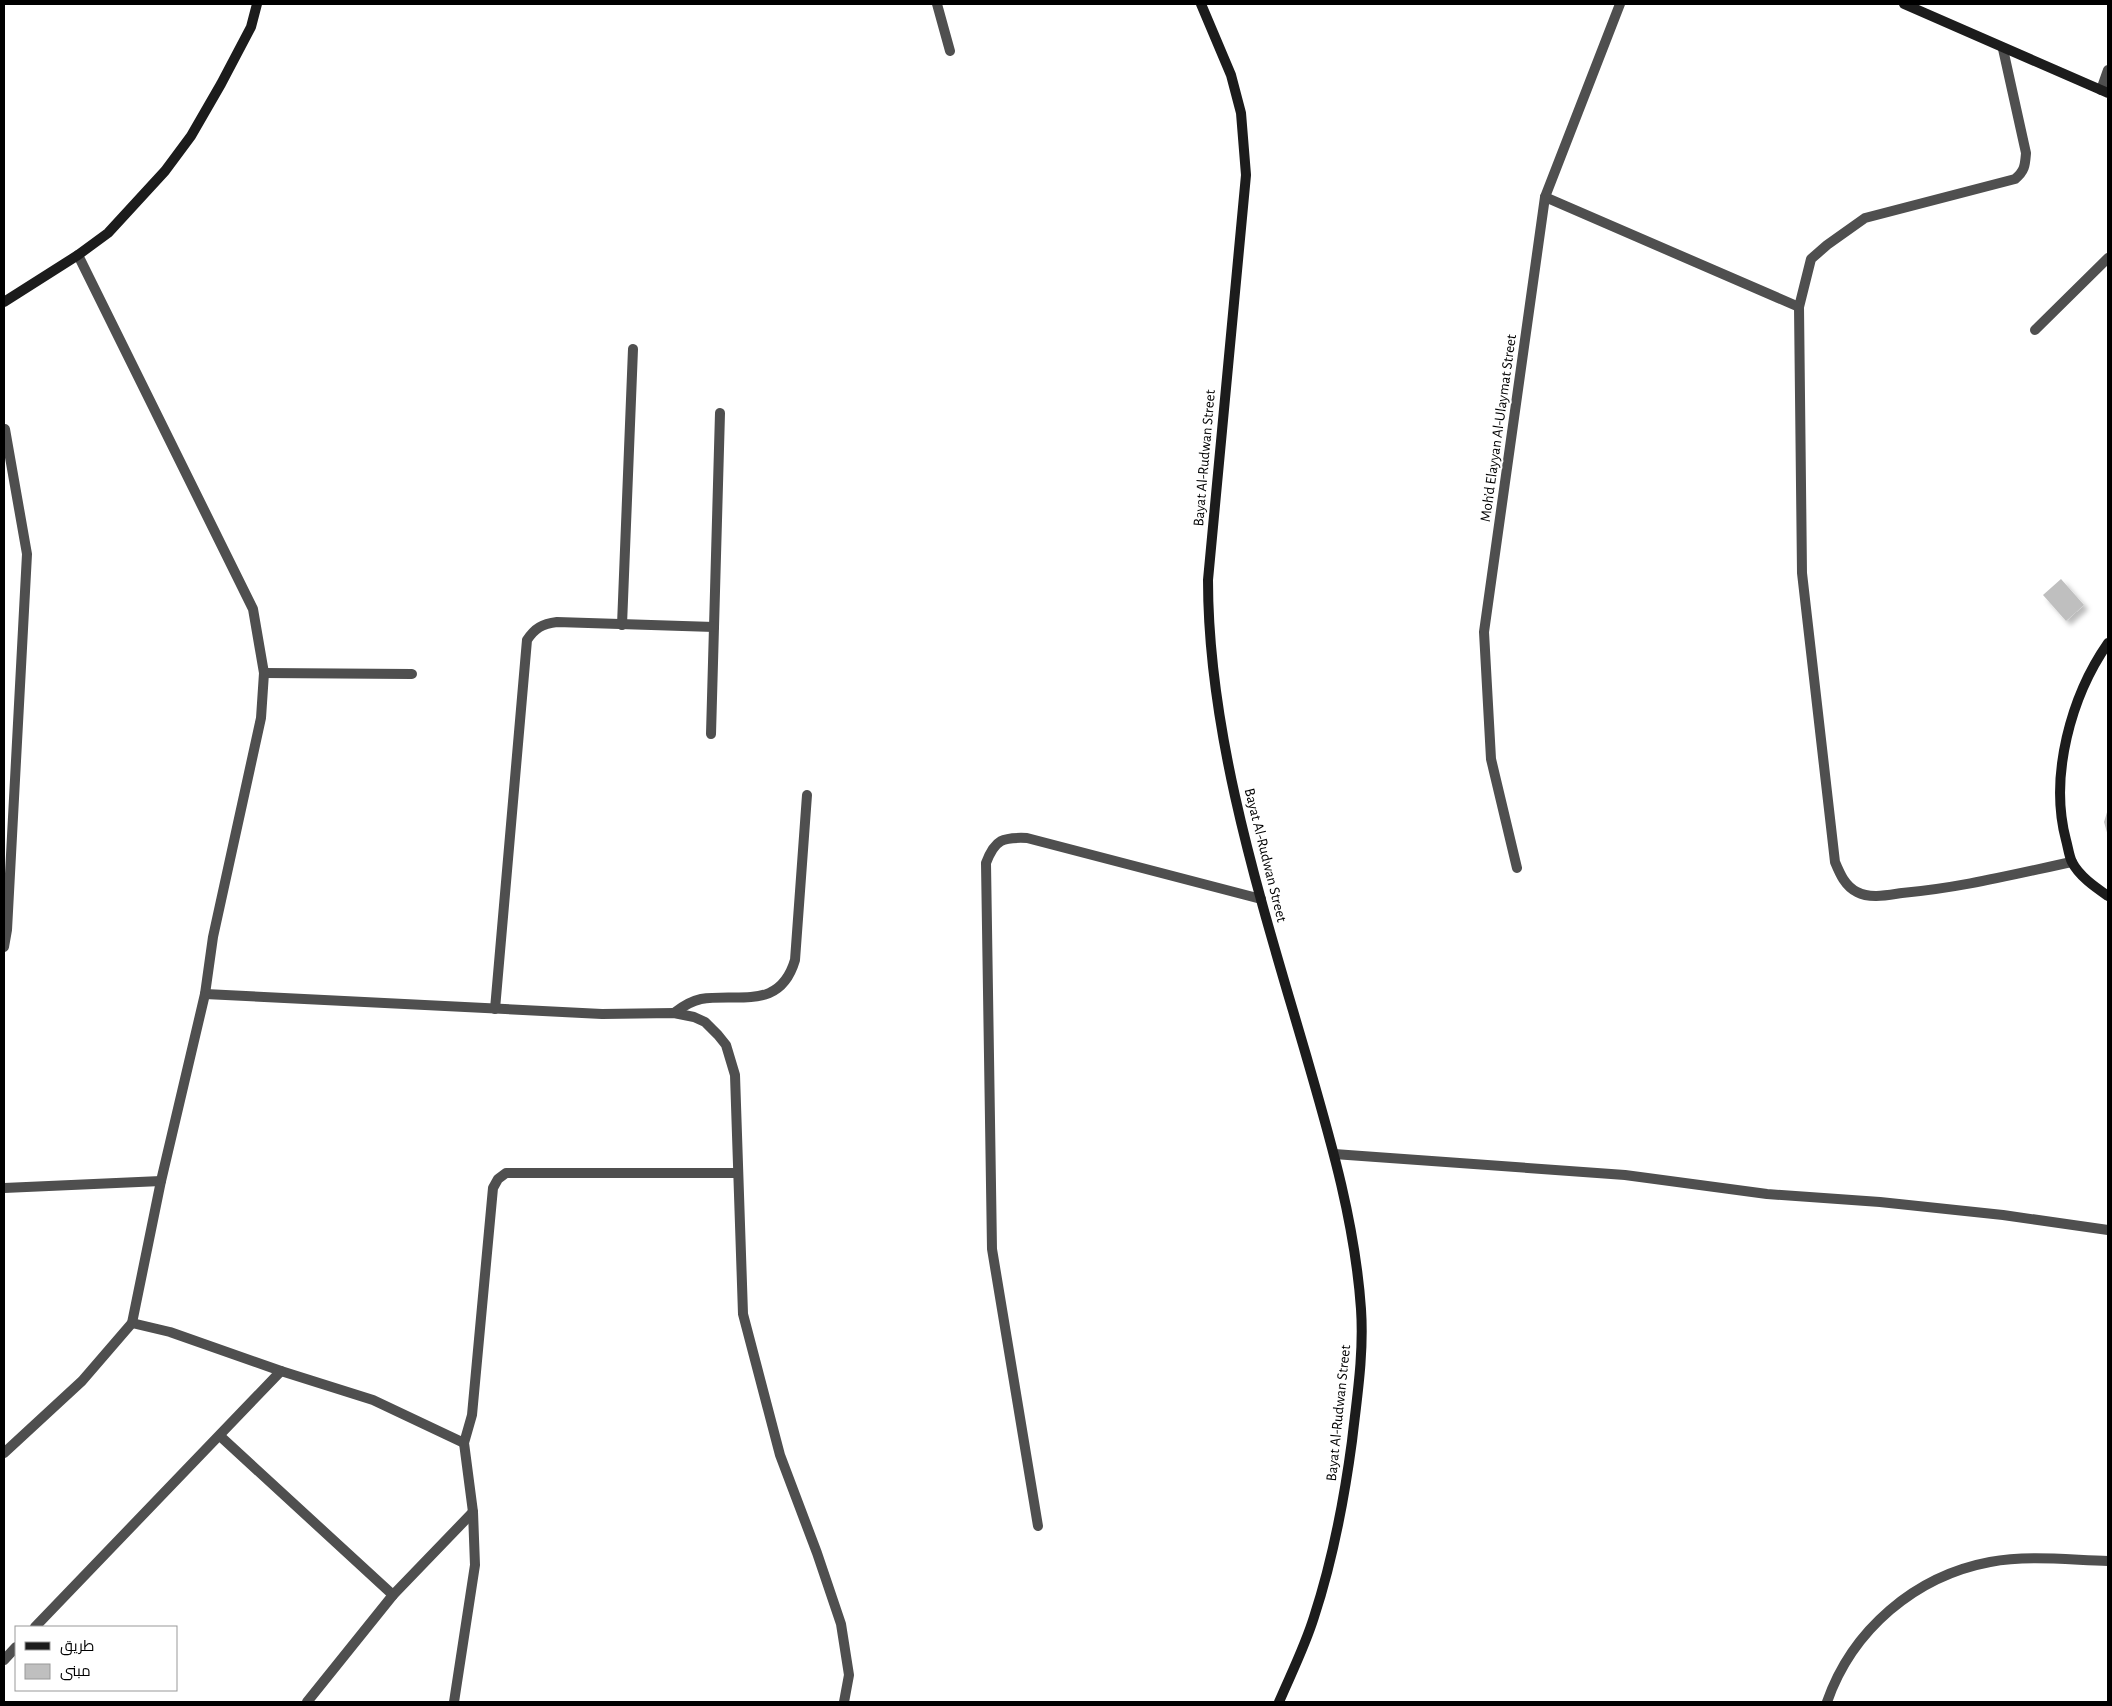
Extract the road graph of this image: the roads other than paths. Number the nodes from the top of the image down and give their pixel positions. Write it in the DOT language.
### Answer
graph roads {
  1 [pos="257,4"];
  2 [pos="937,4"];
  3 [pos="1201,4"];
  4 [pos="1620,4"];
  5 [pos="1904,4"];
  6 [pos="2003,49"];
  7 [pos="950,51"];
  8 [pos="2108,70"];
  9 [pos="2105,91"];
  10 [pos="1545,197"];
  11 [pos="78,255"];
  12 [pos="2108,258"];
  13 [pos="4,302"];
  14 [pos="1799,307"];
  15 [pos="2035,330"];
  16 [pos="633,350"];
  17 [pos="720,413"];
  18 [pos="5,429"];
  19 [pos="622,625"];
  20 [pos="714,627"];
  21 [pos="2108,643"];
  22 [pos="264,673"];
  23 [pos="412,674"];
  24 [pos="711,734"];
  25 [pos="807,795"];
  26 [pos="2072,862"];
  27 [pos="1517,868"];
  28 [pos="2108,896"];
  29 [pos="1261,899"];
  30 [pos="4,947"];
  31 [pos="205,994"];
  32 [pos="495,1009"];
  33 [pos="674,1013"];
  34 [pos="1334,1154"];
  35 [pos="737,1173"];
  36 [pos="161,1181"];
  37 [pos="4,1188"];
  38 [pos="2108,1230"];
  39 [pos="132,1323"];
  40 [pos="281,1371"];
  41 [pos="220,1436"];
  42 [pos="464,1442"];
  43 [pos="4,1453"];
  44 [pos="473,1512"];
  45 [pos="1038,1526"];
  46 [pos="2108,1561"];
  47 [pos="392,1595"];
  48 [pos="36,1626"];
  49 [pos="15,1648"];
  50 [pos="4,1660"];
  51 [pos="307,1702"];
  52 [pos="454,1702"];
  53 [pos="844,1702"];
  54 [pos="1279,1702"];
  55 [pos="1826,1702"];
  1 -- 11 [label="street"];
  2 -- 7 [label="street"];
  3 -- 29 [label="street, Bayat Al-Rudwan Street"];
  4 -- 10 [label="street, Moh’d Elayyan Al-Ulaymat Street"];
  5 -- 6 [label="street"];
  6 -- 9 [label="street"];
  6 -- 14 [label="street"];
  8 -- 9 [label="street"];
  10 -- 14 [label="street"];
  10 -- 27 [label="street, Moh’d Elayyan Al-Ulaymat Street"];
  11 -- 13 [label="street"];
  11 -- 22 [label="street"];
  12 -- 15 [label="street"];
  14 -- 26 [label="street"];
  16 -- 19 [label="street"];
  17 -- 20 [label="street"];
  18 -- 30 [label="street"];
  19 -- 20 [label="street"];
  19 -- 32 [label="street"];
  20 -- 24 [label="street"];
  21 -- 26 [label="street"];
  22 -- 23 [label="street"];
  22 -- 31 [label="street"];
  25 -- 33 [label="street"];
  26 -- 28 [label="street"];
  29 -- 34 [label="street, Bayat Al-Rudwan Street"];
  29 -- 45 [label="street"];
  31 -- 32 [label="street"];
  31 -- 36 [label="street"];
  32 -- 33 [label="street"];
  33 -- 35 [label="street"];
  34 -- 38 [label="street"];
  34 -- 54 [label="street, Bayat Al-Rudwan Street"];
  35 -- 42 [label="street"];
  35 -- 53 [label="street"];
  36 -- 37 [label="street"];
  36 -- 39 [label="street"];
  39 -- 40 [label="street"];
  39 -- 43 [label="street"];
  40 -- 41 [label="street"];
  40 -- 42 [label="street"];
  41 -- 47 [label="street"];
  41 -- 48 [label="street"];
  42 -- 44 [label="street"];
  44 -- 47 [label="street"];
  44 -- 52 [label="street"];
  46 -- 55 [label="street"];
  47 -- 51 [label="street"];
  49 -- 50 [label="street"];
}
